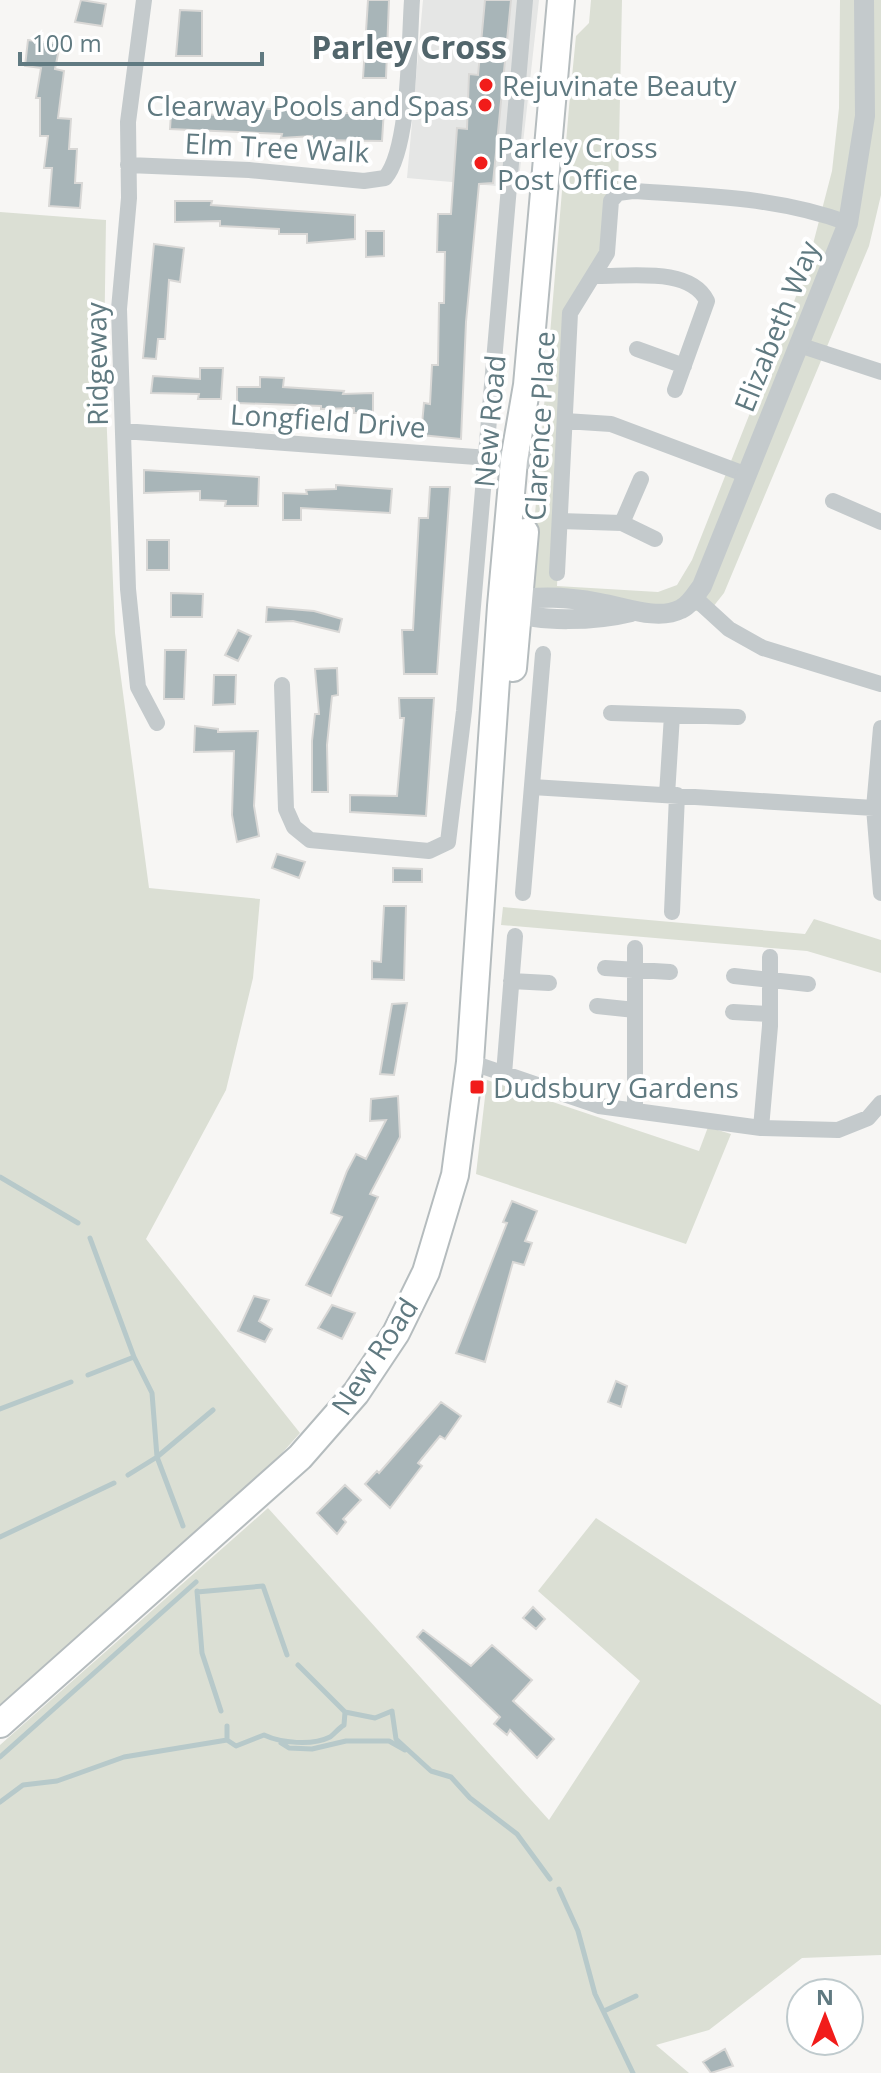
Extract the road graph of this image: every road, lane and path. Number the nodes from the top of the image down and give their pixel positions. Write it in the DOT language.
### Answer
graph roads {
  1 [pos="144,0"];
  2 [pos="412,0"];
  3 [pos="525,0"];
  4 [pos="547,0"];
  5 [pos="561,0"];
  6 [pos="864,0"];
  7 [pos="128,165"];
  8 [pos="545,178"];
  9 [pos="848,223"];
  10 [pos="593,276"];
  11 [pos="799,345"];
  12 [pos="637,349"];
  13 [pos="684,366"];
  14 [pos="881,372"];
  15 [pos="675,390"];
  16 [pos="565,421"];
  17 [pos="123,431"];
  18 [pos="485,459"];
  19 [pos="522,461"];
  20 [pos="747,475"];
  21 [pos="641,479"];
  22 [pos="833,501"];
  23 [pos="560,521"];
  24 [pos="881,522"];
  25 [pos="622,523"];
  26 [pos="655,539"];
  27 [pos="557,573"];
  28 [pos="694,597"];
  29 [pos="513,607"];
  30 [pos="543,654"];
  31 [pos="881,684"];
  32 [pos="282,685"];
  33 [pos="611,713"];
  34 [pos="672,715"];
  35 [pos="738,717"];
  36 [pos="157,723"];
  37 [pos="881,728"];
  38 [pos="532,787"];
  39 [pos="672,795"];
  40 [pos="874,808"];
  41 [pos="523,893"];
  42 [pos="881,893"];
  43 [pos="672,912"];
  44 [pos="515,936"];
  45 [pos="635,948"];
  46 [pos="770,957"];
  47 [pos="605,968"];
  48 [pos="635,970"];
  49 [pos="670,972"];
  50 [pos="734,976"];
  51 [pos="770,979"];
  52 [pos="511,981"];
  53 [pos="549,983"];
  54 [pos="808,984"];
  55 [pos="597,1006"];
  56 [pos="635,1010"];
  57 [pos="733,1012"];
  58 [pos="770,1014"];
  59 [pos="470,1062"];
  60 [pos="504,1074"];
  61 [pos="881,1103"];
  62 [pos="635,1111"];
  63 [pos="761,1128"];
  64 [pos="0,1724"];
  1 -- 7 [label="street, Ridgeway"];
  2 -- 7 [label="street, Elm Tree Walk"];
  3 -- 18 [label="street, New Road"];
  4 -- 8 [label="main road, New Road"];
  5 -- 8 [label="main road, New Road"];
  6 -- 9 [label="street, Elizabeth Way"];
  7 -- 17 [label="street, Ridgeway"];
  8 -- 19 [label="main road, New Road"];
  9 -- 10 [label="street, Clarence Place"];
  9 -- 11 [label="street, Elizabeth Way"];
  10 -- 13 [label="street"];
  10 -- 16 [label="street, Clarence Place"];
  11 -- 14 [label="street"];
  11 -- 20 [label="street, Elizabeth Way"];
  12 -- 13 [label="street"];
  13 -- 15 [label="street"];
  16 -- 20 [label="street"];
  16 -- 23 [label="street, Clarence Place"];
  17 -- 18 [label="street, Longfield Drive"];
  17 -- 36 [label="street, Ridgeway"];
  18 -- 19 [label="street, Longfield Drive"];
  18 -- 32 [label="street, New Road"];
  19 -- 29 [label="main road, New Road"];
  20 -- 28 [label="street, Elizabeth Way"];
  21 -- 25 [label="street"];
  22 -- 24 [label="street"];
  23 -- 25 [label="street"];
  23 -- 27 [label="street, Clarence Place"];
  25 -- 26 [label="street"];
  28 -- 29 [label="street"];
  28 -- 31 [label="street"];
  29 -- 59 [label="main road, New Road"];
  30 -- 38 [label="street"];
  33 -- 34 [label="street"];
  34 -- 35 [label="street"];
  34 -- 39 [label="street"];
  37 -- 40 [label="street"];
  38 -- 39 [label="street"];
  38 -- 41 [label="street"];
  39 -- 40 [label="street"];
  39 -- 43 [label="street"];
  40 -- 42 [label="street"];
  44 -- 52 [label="street"];
  45 -- 48 [label="street"];
  46 -- 51 [label="street"];
  47 -- 48 [label="street"];
  48 -- 49 [label="street"];
  48 -- 56 [label="street"];
  50 -- 51 [label="street"];
  51 -- 54 [label="street"];
  51 -- 58 [label="street"];
  52 -- 53 [label="street"];
  52 -- 60 [label="street"];
  55 -- 56 [label="street"];
  56 -- 62 [label="street"];
  57 -- 58 [label="street"];
  58 -- 63 [label="street"];
  59 -- 60 [label="street"];
  59 -- 64 [label="main road, New Road"];
  60 -- 62 [label="street"];
  61 -- 63 [label="street"];
  62 -- 63 [label="street"];
}
